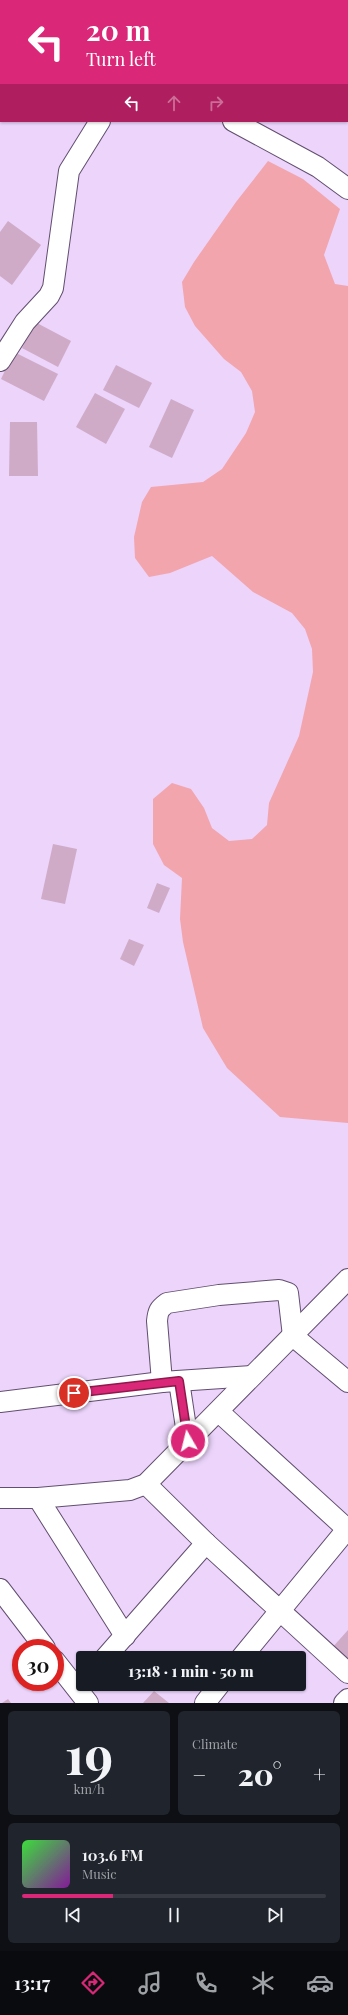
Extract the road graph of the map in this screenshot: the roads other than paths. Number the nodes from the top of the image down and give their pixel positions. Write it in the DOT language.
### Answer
graph roads {
  1 [pos="99,122"];
  2 [pos="235,122"];
  3 [pos="348,189"];
  4 [pos="0,361"];
  5 [pos="348,1279"];
  6 [pos="293,1336"];
  7 [pos="252,1376"];
  8 [pos="171,1381"];
  9 [pos="348,1382"];
  10 [pos="0,1402"];
  11 [pos="219,1412"];
  12 [pos="188,1441"];
  13 [pos="146,1484"];
  14 [pos="0,1498"];
  15 [pos="38,1498"];
  16 [pos="347,1528"];
  17 [pos="206,1543"];
  18 [pos="0,1589"];
  19 [pos="279,1610"];
  20 [pos="125,1636"];
  21 [pos="38,1639"];
  22 [pos="111,1651"];
  23 [pos="247,1651"];
  24 [pos="64,1670"];
  25 [pos="348,1673"];
  26 [pos="76,1684"];
  27 [pos="214,1691"];
  28 [pos="348,1699"];
  29 [pos="205,1703"];
  30 [pos="344,1703"];
  1 -- 4 [label="street"];
  2 -- 3 [label="street"];
  5 -- 6 [label="street"];
  6 -- 7 [label="street"];
  6 -- 8 [label="street"];
  6 -- 9 [label="street"];
  7 -- 8 [label="street"];
  7 -- 11 [label="street"];
  8 -- 10 [label="street"];
  8 -- 12 [label="street"];
  11 -- 12 [label="street"];
  11 -- 16 [label="street"];
  12 -- 13 [label="street"];
  13 -- 15 [label="street"];
  13 -- 17 [label="street"];
  14 -- 15 [label="street"];
  15 -- 20 [label="street"];
  16 -- 19 [label="street"];
  17 -- 19 [label="street"];
  17 -- 20 [label="street"];
  18 -- 21 [label="street"];
  19 -- 23 [label="street"];
  19 -- 25 [label="street"];
  20 -- 22 [label="street"];
  24 -- 26 [label="street"];
  27 -- 29 [label="street"];
  28 -- 30 [label="street"];
}
